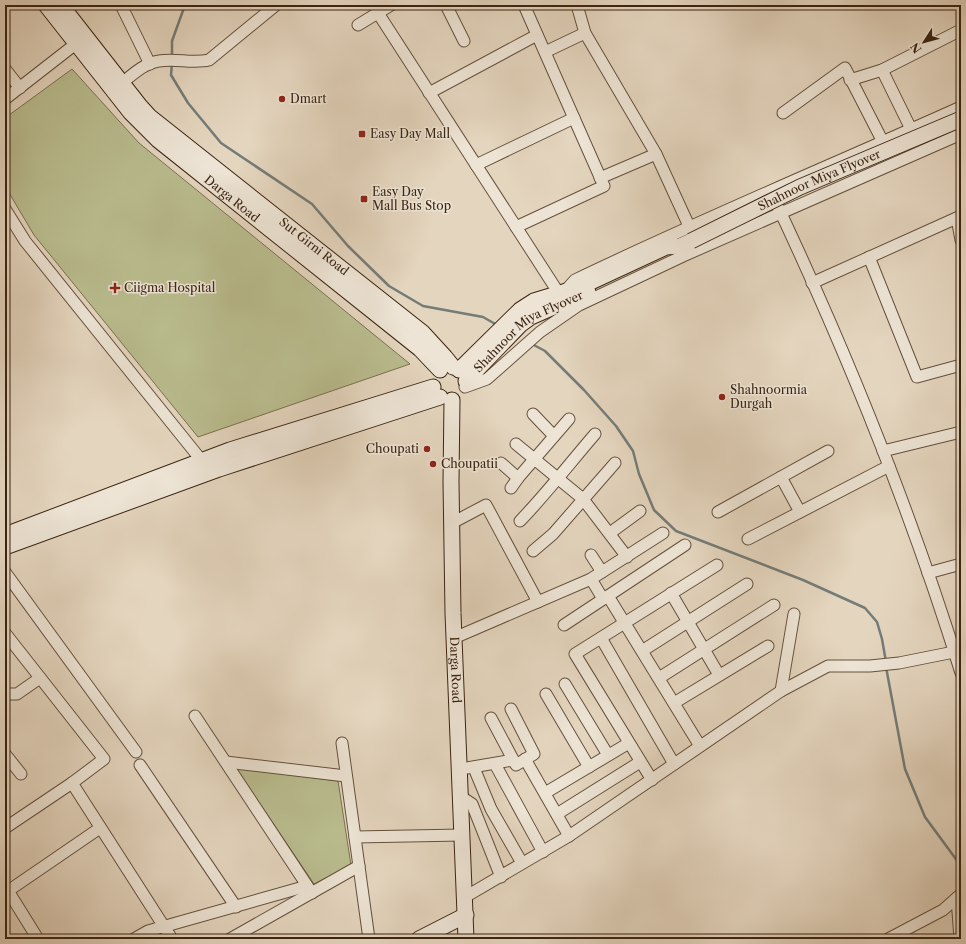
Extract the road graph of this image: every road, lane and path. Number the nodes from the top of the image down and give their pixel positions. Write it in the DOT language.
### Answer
graph roads {
  1 [pos="46,5"];
  2 [pos="61,5"];
  3 [pos="276,5"];
  4 [pos="391,5"];
  5 [pos="446,5"];
  6 [pos="524,5"];
  7 [pos="577,5"];
  8 [pos="124,7"];
  9 [pos="378,13"];
  10 [pos="358,25"];
  11 [pos="961,30"];
  12 [pos="585,33"];
  13 [pos="537,35"];
  14 [pos="81,40"];
  15 [pos="464,41"];
  16 [pos="545,52"];
  17 [pos="154,63"];
  18 [pos="5,69"];
  19 [pos="882,70"];
  20 [pos="850,80"];
  21 [pos="117,87"];
  22 [pos="20,88"];
  23 [pos="429,93"];
  24 [pos="5,99"];
  25 [pos="961,107"];
  26 [pos="783,113"];
  27 [pos="574,118"];
  28 [pos="961,119"];
  29 [pos="911,129"];
  30 [pos="961,134"];
  31 [pos="883,142"];
  32 [pos="656,154"];
  33 [pos="476,165"];
  34 [pos="600,178"];
  35 [pos="771,192"];
  36 [pos="5,209"];
  37 [pos="781,213"];
  38 [pos="959,217"];
  39 [pos="689,226"];
  40 [pos="516,227"];
  41 [pos="961,240"];
  42 [pos="680,246"];
  43 [pos="869,257"];
  44 [pos="812,283"];
  45 [pos="568,290"];
  46 [pos="961,365"];
  47 [pos="456,375"];
  48 [pos="442,395"];
  49 [pos="533,414"];
  50 [pos="569,419"];
  51 [pos="961,432"];
  52 [pos="595,434"];
  53 [pos="554,436"];
  54 [pos="516,444"];
  55 [pos="828,452"];
  56 [pos="883,452"];
  57 [pos="534,458"];
  58 [pos="501,463"];
  59 [pos="615,463"];
  60 [pos="889,466"];
  61 [pos="204,467"];
  62 [pos="781,477"];
  63 [pos="518,478"];
  64 [pos="557,478"];
  65 [pos="511,488"];
  66 [pos="583,499"];
  67 [pos="640,511"];
  68 [pos="718,512"];
  69 [pos="800,512"];
  70 [pos="520,521"];
  71 [pos="452,523"];
  72 [pos="610,532"];
  73 [pos="663,533"];
  74 [pos="8,537"];
  75 [pos="748,539"];
  76 [pos="684,545"];
  77 [pos="533,551"];
  78 [pos="591,555"];
  79 [pos="627,557"];
  80 [pos="961,564"];
  81 [pos="717,565"];
  82 [pos="5,572"];
  83 [pos="602,572"];
  84 [pos="928,573"];
  85 [pos="591,579"];
  86 [pos="747,584"];
  87 [pos="671,593"];
  88 [pos="605,597"];
  89 [pos="538,602"];
  90 [pos="774,605"];
  91 [pos="794,614"];
  92 [pos="625,622"];
  93 [pos="688,622"];
  94 [pos="564,625"];
  95 [pos="5,633"];
  96 [pos="454,638"];
  97 [pos="601,638"];
  98 [pos="768,646"];
  99 [pos="705,650"];
  100 [pos="642,651"];
  101 [pos="954,652"];
  102 [pos="960,668"];
  103 [pos="719,675"];
  104 [pos="40,678"];
  105 [pos="659,678"];
  106 [pos="565,684"];
  107 [pos="781,691"];
  108 [pos="5,694"];
  109 [pos="546,694"];
  110 [pos="674,703"];
  111 [pos="511,709"];
  112 [pos="195,716"];
  113 [pos="491,718"];
  114 [pos="342,743"];
  115 [pos="629,743"];
  116 [pos="700,746"];
  117 [pos="136,752"];
  118 [pos="5,754"];
  119 [pos="608,755"];
  120 [pos="525,759"];
  121 [pos="513,760"];
  122 [pos="226,762"];
  123 [pos="640,762"];
  124 [pos="495,764"];
  125 [pos="674,764"];
  126 [pos="140,765"];
  127 [pos="589,767"];
  128 [pos="458,768"];
  129 [pos="474,768"];
  130 [pos="21,774"];
  131 [pos="346,776"];
  132 [pos="652,780"];
  133 [pos="72,783"];
  134 [pos="545,793"];
  135 [pos="460,796"];
  136 [pos="557,814"];
  137 [pos="5,828"];
  138 [pos="100,828"];
  139 [pos="462,835"];
  140 [pos="570,836"];
  141 [pos="355,837"];
  142 [pos="543,852"];
  143 [pos="522,863"];
  144 [pos="358,866"];
  145 [pos="501,877"];
  146 [pos="6,888"];
  147 [pos="310,889"];
  148 [pos="959,896"];
  149 [pos="465,897"];
  150 [pos="236,907"];
  151 [pos="466,915"];
  152 [pos="164,928"];
  153 [pos="38,939"];
  154 [pos="134,939"];
  155 [pos="172,939"];
  156 [pos="230,939"];
  157 [pos="368,939"];
  158 [pos="419,939"];
  159 [pos="466,939"];
  160 [pos="888,939"];
  161 [pos="960,939"];
  1 -- 14 [label="main road, Darga Road"];
  2 -- 14 [label="main road"];
  3 -- 17 [label="street"];
  4 -- 9 [label="street"];
  5 -- 15 [label="street"];
  6 -- 13 [label="street"];
  7 -- 12 [label="street"];
  8 -- 17 [label="street"];
  9 -- 10 [label="street"];
  9 -- 23 [label="street"];
  11 -- 19 [label="street"];
  12 -- 16 [label="street"];
  12 -- 32 [label="street"];
  13 -- 16 [label="street"];
  13 -- 23 [label="street"];
  14 -- 21 [label="main road, Darga Road"];
  14 -- 22 [label="street"];
  16 -- 27 [label="street"];
  17 -- 21 [label="street"];
  18 -- 22 [label="street"];
  19 -- 20 [label="street"];
  19 -- 29 [label="street"];
  20 -- 26 [label="street"];
  20 -- 31 [label="street"];
  21 -- 47 [label="main road, Darga Road"];
  22 -- 24 [label="street"];
  23 -- 33 [label="street"];
  25 -- 29 [label="street"];
  27 -- 33 [label="street"];
  27 -- 34 [label="street"];
  28 -- 42 [label="main road, Shahnoor Miya Flyover, bridge"];
  29 -- 31 [label="street"];
  30 -- 37 [label="street"];
  31 -- 35 [label="street"];
  32 -- 34 [label="street"];
  32 -- 39 [label="street"];
  33 -- 40 [label="street"];
  34 -- 40 [label="street"];
  35 -- 37 [label="street"];
  35 -- 39 [label="street"];
  36 -- 61 [label="street"];
  37 -- 44 [label="street"];
  37 -- 47 [label="street"];
  38 -- 41 [label="street"];
  38 -- 43 [label="street"];
  39 -- 45 [label="street"];
  40 -- 45 [label="street"];
  42 -- 45 [label="main road, Shahnoor Miya Flyover"];
  42 -- 47 [label="main road, Shahnoor Miya Flyover"];
  43 -- 44 [label="street"];
  43 -- 46 [label="street"];
  44 -- 56 [label="street"];
  45 -- 47 [label="main road, Shahnoor Miya Flyover"];
  47 -- 48 [label="main road"];
  47 -- 48 [label="main road"];
  48 -- 61 [label="main road"];
  48 -- 71 [label="main road, Darga Road"];
  49 -- 53 [label="street"];
  50 -- 53 [label="street"];
  51 -- 56 [label="street"];
  52 -- 64 [label="street"];
  53 -- 57 [label="street"];
  54 -- 57 [label="street"];
  55 -- 62 [label="street"];
  56 -- 60 [label="street"];
  57 -- 63 [label="street"];
  57 -- 64 [label="street"];
  58 -- 63 [label="street"];
  59 -- 66 [label="street"];
  60 -- 69 [label="street"];
  60 -- 84 [label="street"];
  61 -- 74 [label="main road"];
  62 -- 68 [label="street"];
  62 -- 69 [label="street"];
  63 -- 65 [label="street"];
  64 -- 66 [label="street"];
  64 -- 70 [label="street"];
  66 -- 72 [label="street"];
  66 -- 77 [label="street"];
  67 -- 72 [label="street"];
  69 -- 75 [label="street"];
  71 -- 89 [label="street"];
  71 -- 96 [label="main road, Darga Road"];
  72 -- 79 [label="street"];
  73 -- 79 [label="street"];
  76 -- 88 [label="street"];
  78 -- 83 [label="street"];
  79 -- 83 [label="street"];
  80 -- 84 [label="street"];
  81 -- 87 [label="street"];
  82 -- 117 [label="street"];
  83 -- 85 [label="street"];
  84 -- 101 [label="street"];
  85 -- 88 [label="street"];
  85 -- 89 [label="street"];
  86 -- 93 [label="street"];
  87 -- 92 [label="street"];
  87 -- 93 [label="street"];
  88 -- 92 [label="street"];
  88 -- 94 [label="street"];
  89 -- 96 [label="street"];
  90 -- 99 [label="street"];
  91 -- 107 [label="street"];
  92 -- 97 [label="street"];
  92 -- 100 [label="street"];
  93 -- 99 [label="street"];
  93 -- 100 [label="street"];
  95 -- 104 [label="street"];
  96 -- 128 [label="main road, Darga Road"];
  97 -- 115 [label="street"];
  97 -- 125 [label="street"];
  98 -- 103 [label="street"];
  99 -- 103 [label="street"];
  99 -- 105 [label="street"];
  100 -- 105 [label="street"];
  101 -- 102 [label="street"];
  101 -- 107 [label="street"];
  103 -- 110 [label="street"];
  104 -- 108 [label="street"];
  104 -- 133 [label="street"];
  105 -- 110 [label="street"];
  106 -- 119 [label="street"];
  107 -- 116 [label="street"];
  109 -- 127 [label="street"];
  110 -- 116 [label="street"];
  111 -- 120 [label="street"];
  112 -- 122 [label="street"];
  113 -- 121 [label="street"];
  114 -- 131 [label="street"];
  115 -- 119 [label="street"];
  115 -- 123 [label="street"];
  116 -- 125 [label="street"];
  118 -- 130 [label="street"];
  119 -- 127 [label="street"];
  120 -- 121 [label="street"];
  120 -- 134 [label="street"];
  121 -- 124 [label="street"];
  122 -- 131 [label="street"];
  122 -- 147 [label="street"];
  123 -- 132 [label="street"];
  123 -- 136 [label="street"];
  124 -- 129 [label="street"];
  124 -- 142 [label="street"];
  125 -- 132 [label="street"];
  126 -- 150 [label="street"];
  127 -- 134 [label="street"];
  128 -- 129 [label="street"];
  128 -- 135 [label="main road, Darga Road"];
  129 -- 143 [label="street"];
  131 -- 141 [label="street"];
  132 -- 140 [label="street"];
  133 -- 137 [label="street"];
  133 -- 138 [label="street"];
  134 -- 136 [label="street"];
  135 -- 139 [label="main road, Darga Road"];
  135 -- 145 [label="street"];
  136 -- 140 [label="street"];
  138 -- 146 [label="street"];
  138 -- 152 [label="street"];
  139 -- 141 [label="street"];
  139 -- 149 [label="main road, Darga Road"];
  140 -- 142 [label="street"];
  141 -- 144 [label="street"];
  142 -- 143 [label="street"];
  143 -- 145 [label="street"];
  144 -- 147 [label="street"];
  144 -- 157 [label="street"];
  145 -- 149 [label="street"];
  146 -- 153 [label="street"];
  147 -- 150 [label="street"];
  147 -- 156 [label="street"];
  148 -- 160 [label="street"];
  148 -- 161 [label="street"];
  149 -- 151 [label="main road, Darga Road"];
  150 -- 152 [label="street"];
  151 -- 158 [label="main road"];
  151 -- 159 [label="main road, Darga Road"];
  152 -- 154 [label="street"];
  152 -- 155 [label="street"];
}
